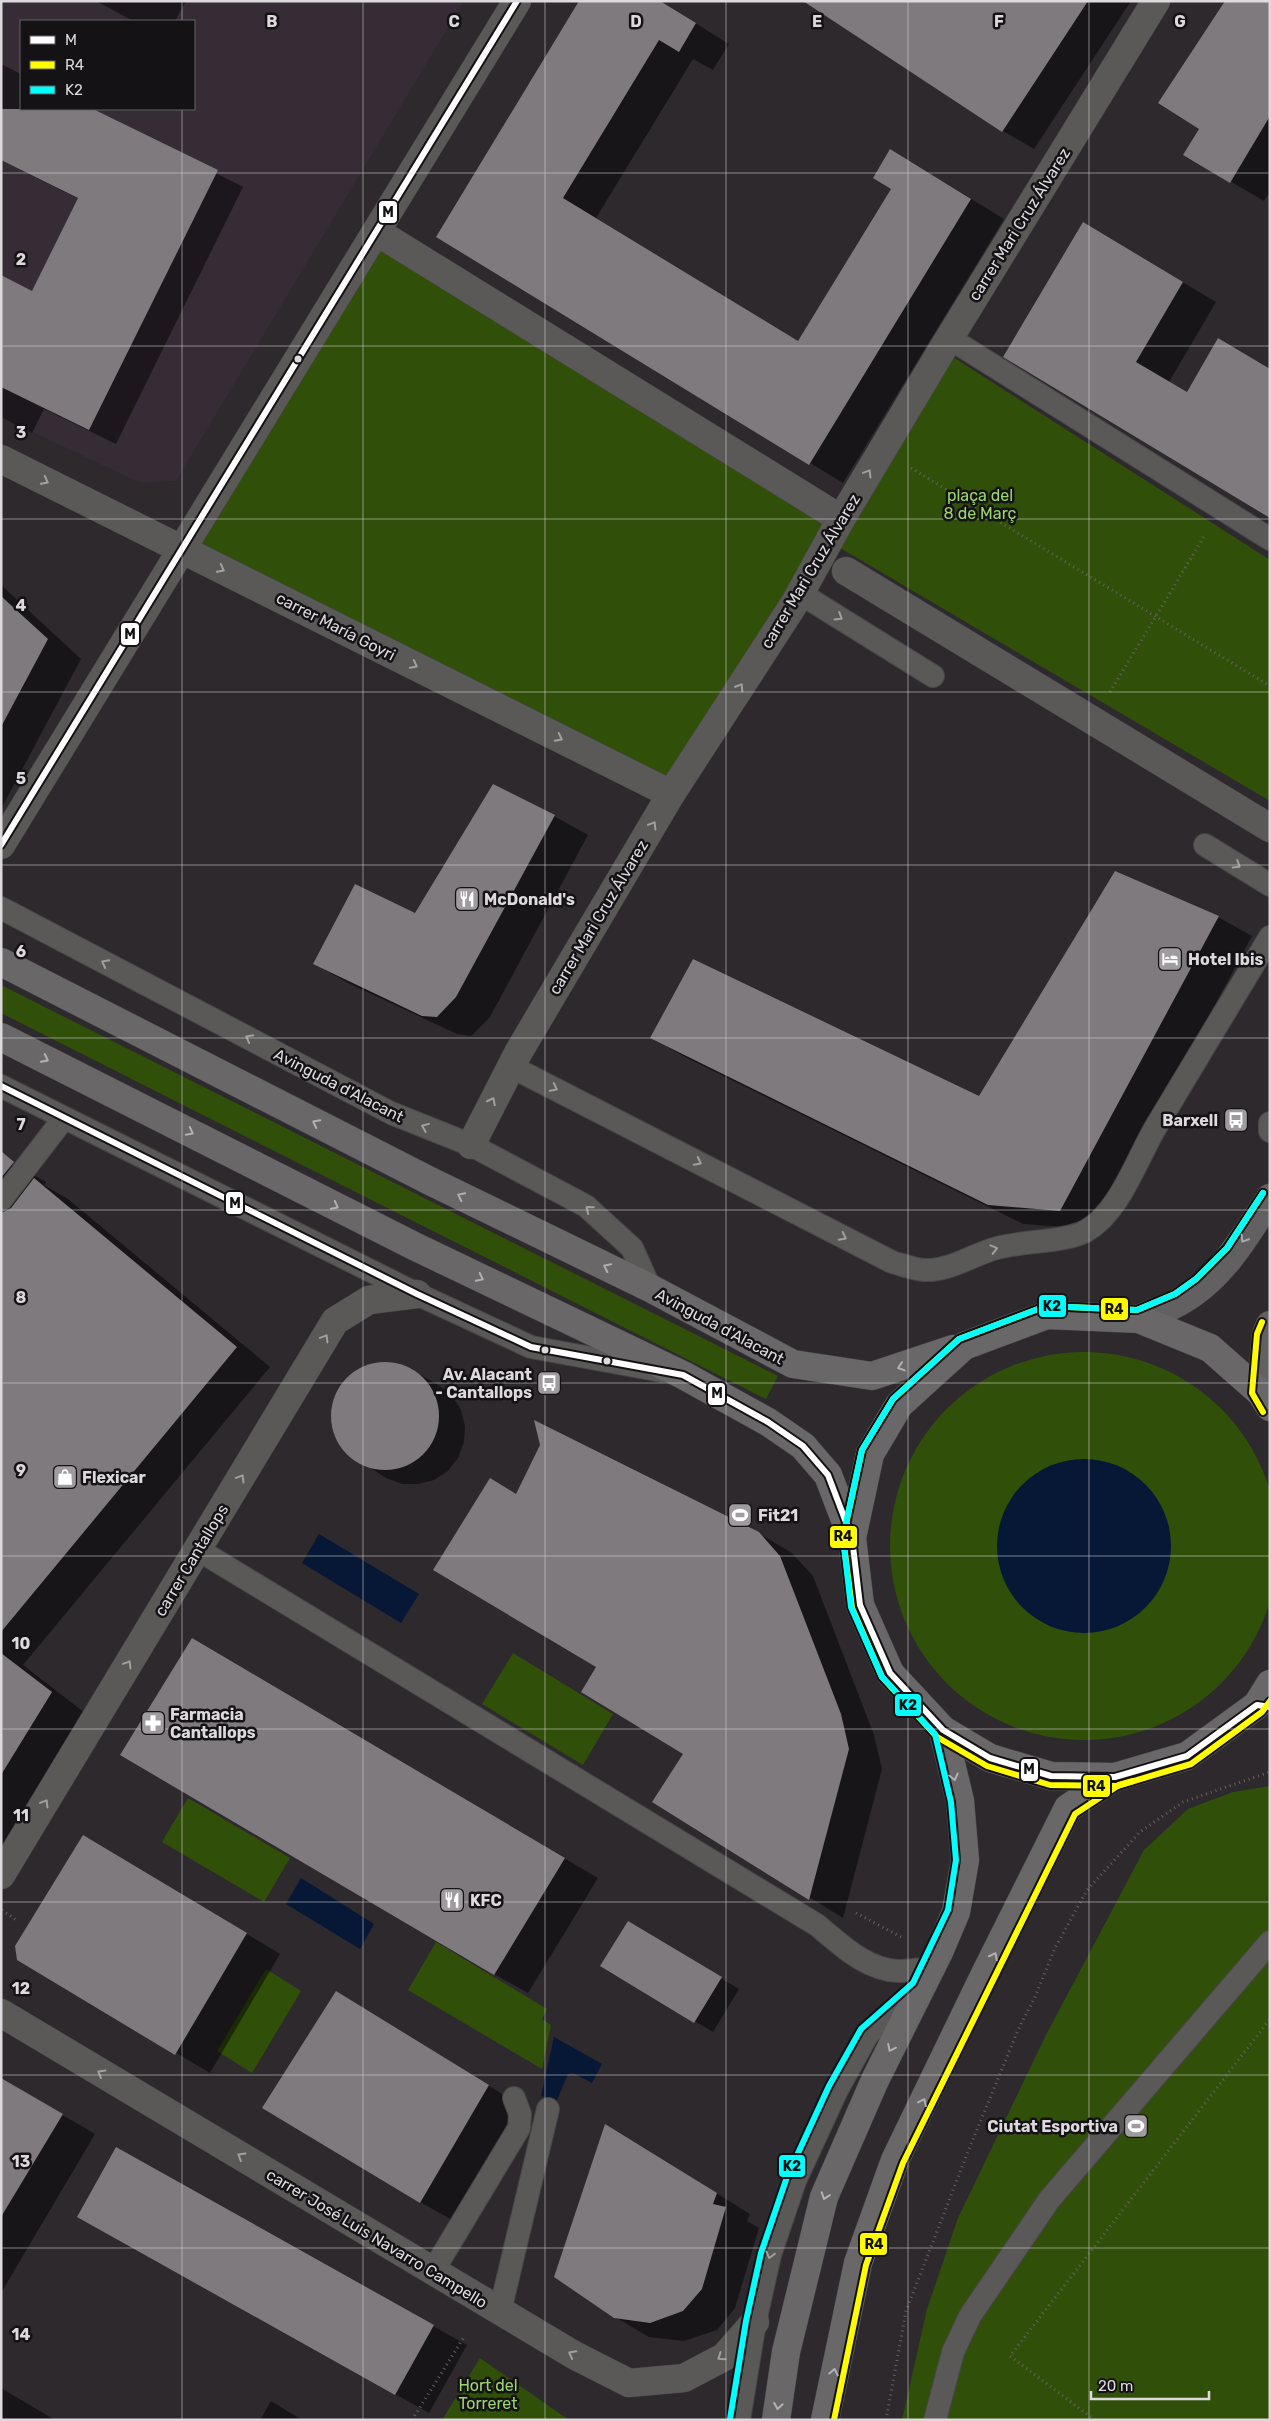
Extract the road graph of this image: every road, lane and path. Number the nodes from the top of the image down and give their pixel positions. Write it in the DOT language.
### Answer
graph roads {
  1 [pos="517,1"];
  2 [pos="1156,1"];
  3 [pos="377,232"];
  4 [pos="949,338"];
  5 [pos="1,459"];
  6 [pos="909,467"];
  7 [pos="1221,509"];
  8 [pos="841,519"];
  9 [pos="1270,539"];
  10 [pos="183,550"];
  11 [pos="846,572"];
  12 [pos="796,600"];
  13 [pos="1156,617"];
  14 [pos="933,676"];
  15 [pos="1270,686"];
  16 [pos="1093,721"];
  17 [pos="671,794"];
  18 [pos="1270,828"];
  19 [pos="1,845"];
  20 [pos="1205,845"];
  21 [pos="1270,884"];
  22 [pos="1,908"];
  23 [pos="1270,937"];
  24 [pos="1,962"];
  25 [pos="1,1037"];
  26 [pos="510,1066"];
  27 [pos="1,1086"];
  28 [pos="64,1118"];
  29 [pos="1270,1123"];
  30 [pos="1270,1131"];
  31 [pos="470,1145"];
  32 [pos="1270,1198"];
  33 [pos="1,1200"];
  34 [pos="650,1288"];
  35 [pos="417,1294"];
  36 [pos="1139,1319"];
  37 [pos="1270,1325"];
  38 [pos="964,1346"];
  39 [pos="684,1375"];
  40 [pos="1266,1400"];
  41 [pos="852,1538"];
  42 [pos="198,1549"];
  43 [pos="1270,1684"];
  44 [pos="943,1730"];
  45 [pos="1270,1772"];
  46 [pos="1116,1777"];
  47 [pos="1,1874"];
  48 [pos="1,1910"];
  49 [pos="849,1910"];
  50 [pos="16,1920"];
  51 [pos="911,1942"];
  52 [pos="1270,1942"];
  53 [pos="925,1978"];
  54 [pos="1,2013"];
  55 [pos="1270,2020"];
  56 [pos="514,2098"];
  57 [pos="548,2109"];
  58 [pos="433,2271"];
  59 [pos="500,2311"];
  60 [pos="755,2322"];
  61 [pos="464,2337"];
  62 [pos="412,2420"];
  63 [pos="738,2420"];
  64 [pos="776,2420"];
  65 [pos="825,2420"];
  66 [pos="886,2420"];
  67 [pos="935,2420"];
  68 [pos="1095,2420"];
  1 -- 3 [label="street"];
  2 -- 4 [label="street, carrer Mari Cruz Álvarez"];
  3 -- 8 [label="street"];
  3 -- 10 [label="street"];
  4 -- 7 [label="lane"];
  8 -- 4 [label="street, carrer Mari Cruz Álvarez, one-way"];
  5 -- 10 [label="street, carrer María Goyri, one-way"];
  6 -- 13 [label="path"];
  7 -- 9 [label="lane"];
  7 -- 13 [label="path"];
  8 -- 12 [label="street, carrer Mari Cruz Álvarez"];
  10 -- 17 [label="street, carrer María Goyri, one-way"];
  10 -- 19 [label="street"];
  11 -- 16 [label="street"];
  12 -- 14 [label="lane, one-way"];
  17 -- 12 [label="street, carrer Mari Cruz Álvarez, one-way"];
  13 -- 15 [label="path"];
  13 -- 16 [label="path"];
  16 -- 18 [label="street"];
  26 -- 17 [label="street, carrer Mari Cruz Álvarez, one-way"];
  20 -- 21 [label="lane, one-way"];
  31 -- 22 [label="lane, Avinguda d'Alacant, one-way"];
  26 -- 23 [label="lane, one-way"];
  34 -- 24 [label="highway, Avinguda d'Alacant, one-way"];
  25 -- 39 [label="highway, one-way"];
  31 -- 26 [label="street, carrer Mari Cruz Álvarez, one-way"];
  27 -- 28 [label="lane"];
  28 -- 33 [label="lane"];
  28 -- 35 [label="lane"];
  29 -- 30 [label="lane"];
  34 -- 31 [label="lane, Avinguda d'Alacant, one-way"];
  32 -- 36 [label="main road, one-way"];
  38 -- 34 [label="highway, Avinguda d'Alacant, one-way"];
  35 -- 39 [label="lane"];
  42 -- 35 [label="street, carrer Cantallops, one-way"];
  36 -- 38 [label="highway, Avinguda d'Alacant"];
  36 -- 40 [label="highway, Avinguda d'Alacant"];
  37 -- 40 [label="main road"];
  38 -- 41 [label="highway"];
  39 -- 41 [label="highway"];
  41 -- 44 [label="highway"];
  47 -- 42 [label="street, carrer Cantallops, one-way"];
  42 -- 53 [label="lane"];
  43 -- 46 [label="highway"];
  44 -- 46 [label="highway"];
  44 -- 53 [label="highway, one-way"];
  45 -- 66 [label="path"];
  65 -- 46 [label="highway, one-way"];
  48 -- 50 [label="path"];
  49 -- 51 [label="path"];
  52 -- 67 [label="lane"];
  53 -- 60 [label="lane, one-way"];
  53 -- 64 [label="highway, one-way"];
  58 -- 54 [label="street, carrer José Luis Navarro Campello, one-way"];
  55 -- 68 [label="path"];
  56 -- 58 [label="lane"];
  57 -- 59 [label="lane"];
  58 -- 59 [label="street, carrer José Luis Navarro Campello"];
  60 -- 59 [label="street, carrer José Luis Navarro Campello, one-way"];
  60 -- 63 [label="lane"];
  61 -- 62 [label="path"];
}
